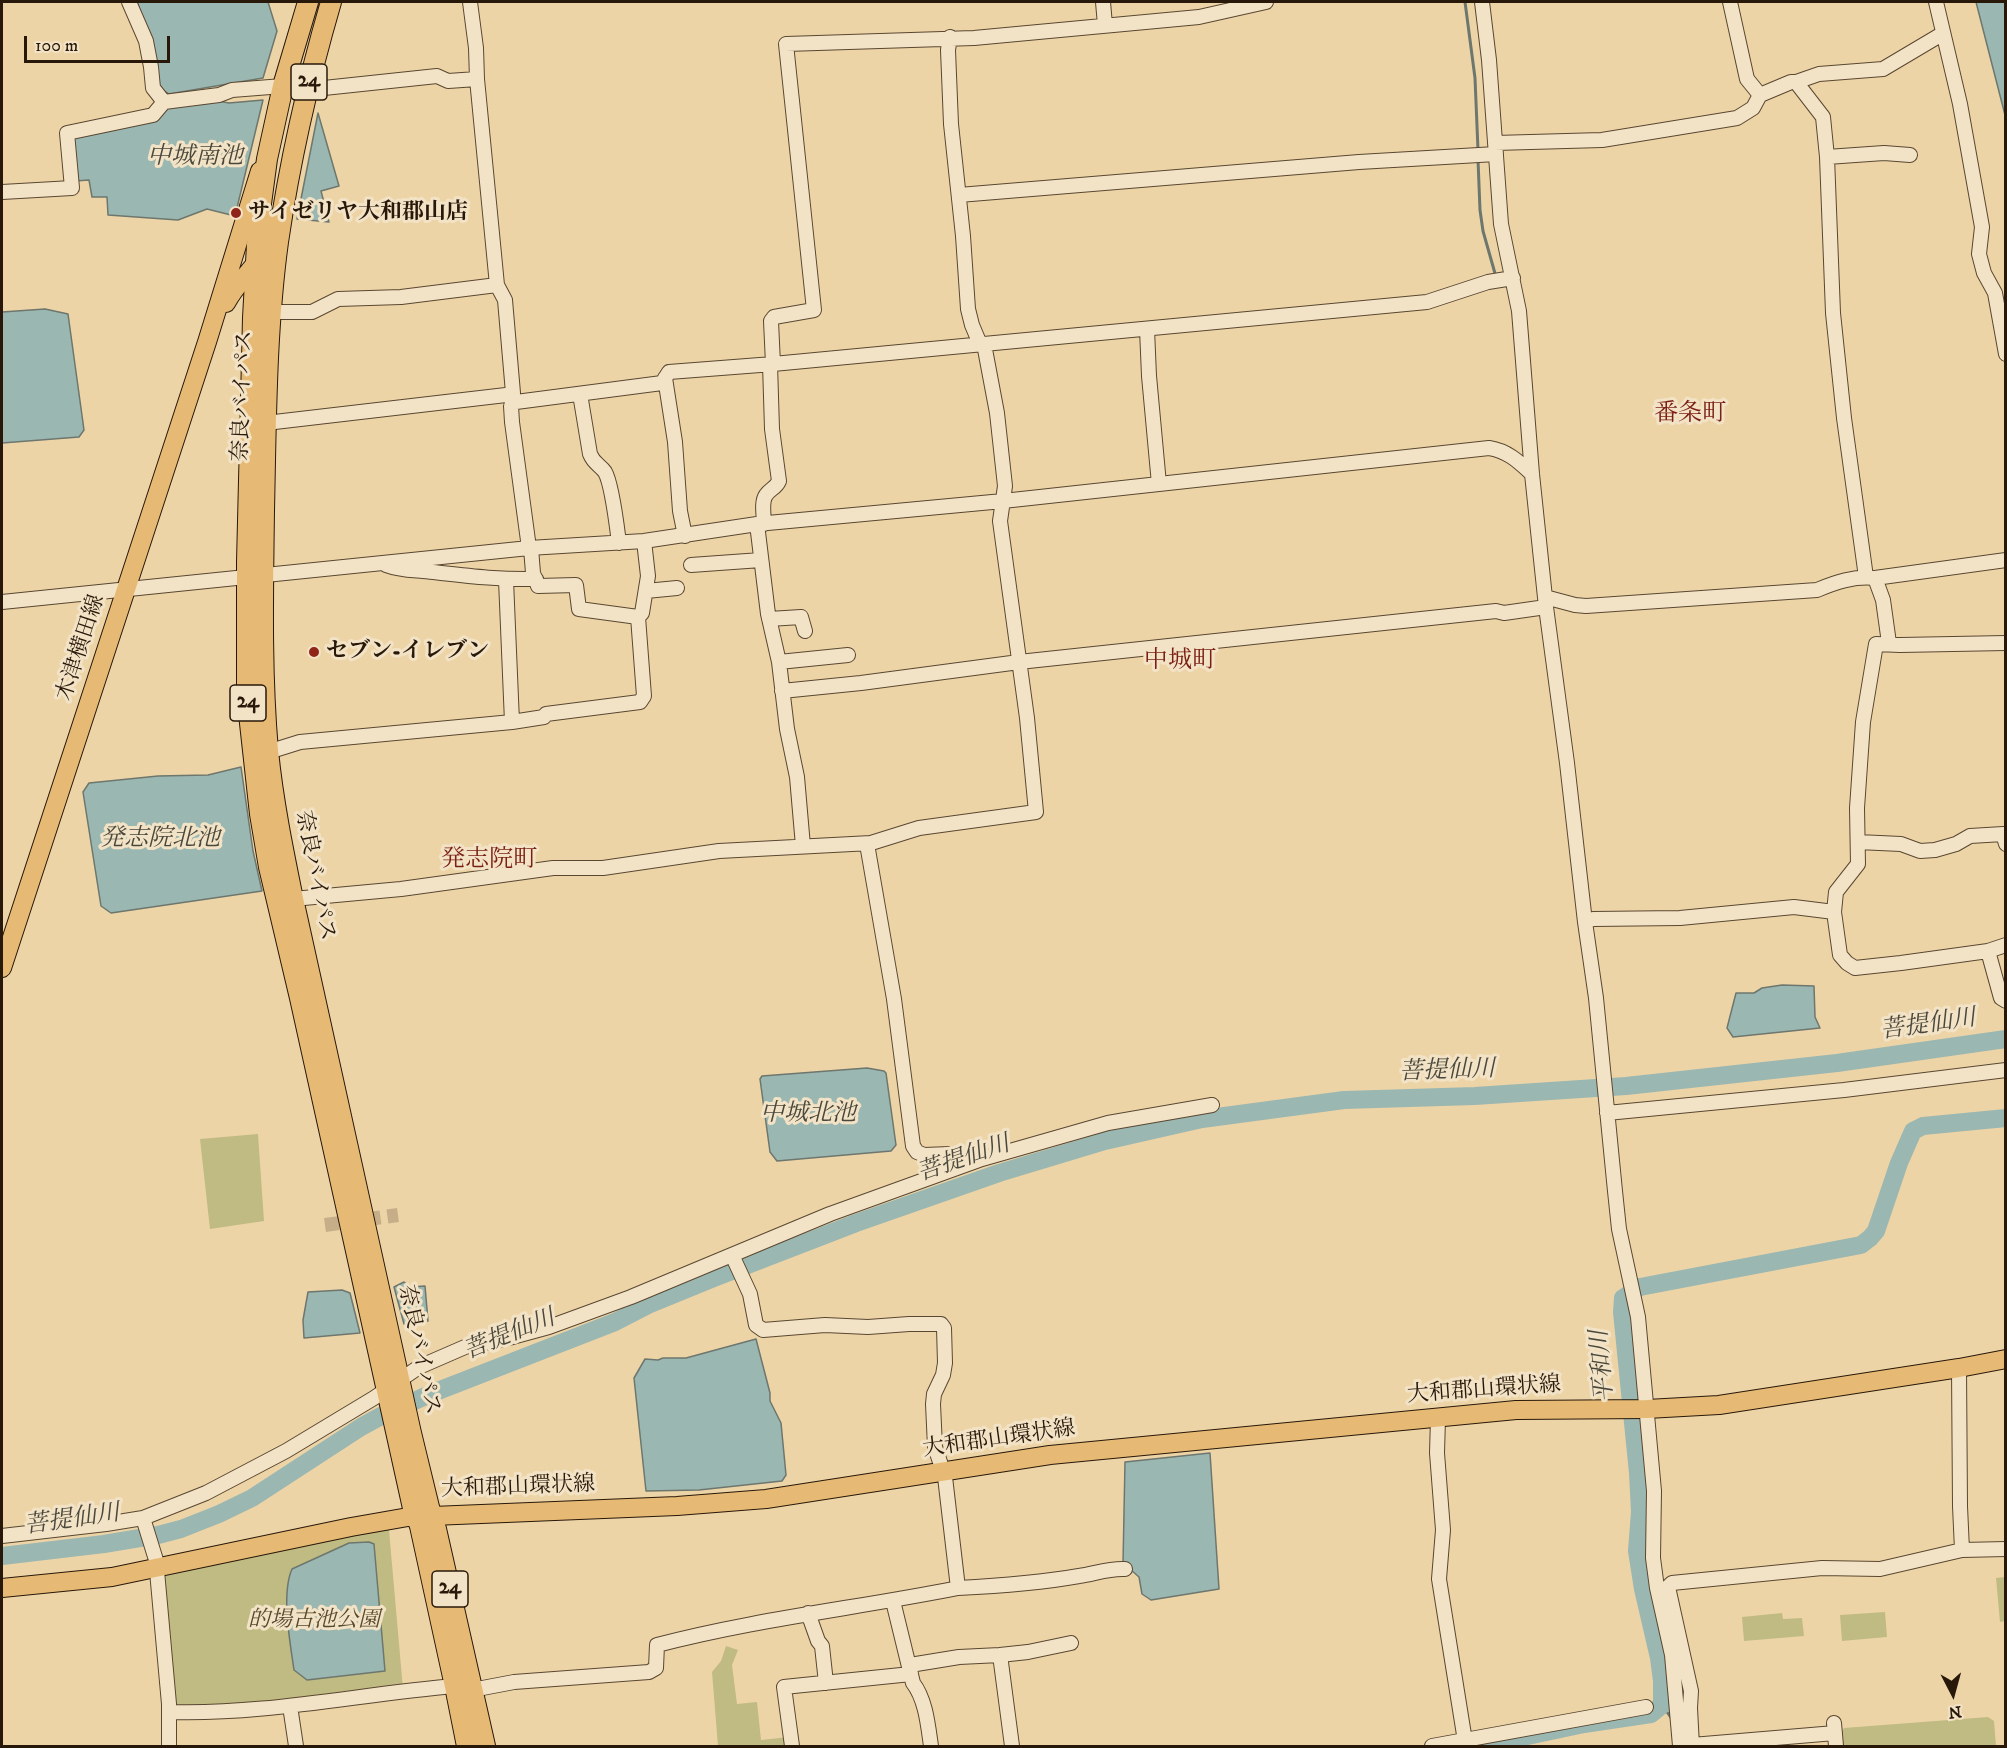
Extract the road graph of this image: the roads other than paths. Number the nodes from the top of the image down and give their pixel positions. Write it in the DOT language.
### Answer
graph roads {
  1 [pos="129,2"];
  2 [pos="308,2"];
  3 [pos="331,2"];
  4 [pos="470,2"];
  5 [pos="1103,2"];
  6 [pos="1266,2"];
  7 [pos="1482,2"];
  8 [pos="1730,2"];
  9 [pos="1935,2"];
  10 [pos="1105,25"];
  11 [pos="1942,34"];
  12 [pos="950,37"];
  13 [pos="477,79"];
  14 [pos="1796,82"];
  15 [pos="324,88"];
  16 [pos="274,89"];
  17 [pos="1760,95"];
  18 [pos="164,102"];
  19 [pos="1496,149"];
  20 [pos="1910,155"];
  21 [pos="1827,158"];
  22 [pos="267,159"];
  23 [pos="291,163"];
  24 [pos="2,192"];
  25 [pos="959,195"];
  26 [pos="255,264"];
  27 [pos="1513,278"];
  28 [pos="497,285"];
  29 [pos="271,312"];
  30 [pos="1147,329"];
  31 [pos="207,342"];
  32 [pos="982,344"];
  33 [pos="2006,354"];
  34 [pos="772,364"];
  35 [pos="665,378"];
  36 [pos="580,394"];
  37 [pos="514,400"];
  38 [pos="266,423"];
  39 [pos="1533,474"];
  40 [pos="1159,484"];
  41 [pos="1003,501"];
  42 [pos="760,524"];
  43 [pos="685,536"];
  44 [pos="644,541"];
  45 [pos="620,543"];
  46 [pos="530,548"];
  47 [pos="762,560"];
  48 [pos="2006,560"];
  49 [pos="381,563"];
  50 [pos="691,565"];
  51 [pos="255,575"];
  52 [pos="1870,578"];
  53 [pos="536,579"];
  54 [pos="506,580"];
  55 [pos="677,588"];
  56 [pos="126,589"];
  57 [pos="646,591"];
  58 [pos="2,602"];
  59 [pos="1546,602"];
  60 [pos="638,617"];
  61 [pos="769,619"];
  62 [pos="805,631"];
  63 [pos="1889,643"];
  64 [pos="2006,643"];
  65 [pos="848,655"];
  66 [pos="779,662"];
  67 [pos="1019,662"];
  68 [pos="782,691"];
  69 [pos="512,722"];
  70 [pos="268,752"];
  71 [pos="1857,842"];
  72 [pos="867,844"];
  73 [pos="2006,844"];
  74 [pos="803,846"];
  75 [pos="293,899"];
  76 [pos="1834,912"];
  77 [pos="1585,922"];
  78 [pos="7,935"];
  79 [pos="2006,945"];
  80 [pos="1988,951"];
  81 [pos="2,968"];
  82 [pos="2006,1001"];
  83 [pos="2006,1070"];
  84 [pos="1212,1105"];
  85 [pos="1607,1111"];
  86 [pos="966,1164"];
  87 [pos="733,1257"];
  88 [pos="2006,1359"];
  89 [pos="1959,1368"];
  90 [pos="395,1388"];
  91 [pos="1635,1409"];
  92 [pos="1438,1418"];
  93 [pos="943,1471"];
  94 [pos="424,1516"];
  95 [pos="144,1520"];
  96 [pos="2,1536"];
  97 [pos="2006,1548"];
  98 [pos="1962,1550"];
  99 [pos="156,1564"];
  100 [pos="1125,1569"];
  101 [pos="2,1588"];
  102 [pos="958,1588"];
  103 [pos="893,1601"];
  104 [pos="808,1613"];
  105 [pos="1071,1643"];
  106 [pos="1000,1655"];
  107 [pos="910,1669"];
  108 [pos="826,1683"];
  109 [pos="464,1688"];
  110 [pos="290,1706"];
  111 [pos="1646,1707"];
  112 [pos="169,1712"];
  113 [pos="1835,1734"];
  114 [pos="1465,1741"];
  115 [pos="1686,1744"];
  116 [pos="169,1746"];
  117 [pos="296,1746"];
  118 [pos="467,1746"];
  119 [pos="484,1746"];
  120 [pos="792,1746"];
  121 [pos="931,1746"];
  122 [pos="1012,1746"];
  123 [pos="1432,1746"];
  1 -- 18 [label="street"];
  2 -- 16 [label="highway, 奈良バイパス / 24"];
  3 -- 23 [label="highway, 奈良バイパス / 24"];
  4 -- 13 [label="street"];
  5 -- 10 [label="street"];
  6 -- 10 [label="street"];
  7 -- 19 [label="street"];
  8 -- 17 [label="street"];
  9 -- 11 [label="street"];
  10 -- 12 [label="street"];
  11 -- 14 [label="street"];
  11 -- 33 [label="street"];
  12 -- 25 [label="street"];
  12 -- 34 [label="street"];
  13 -- 15 [label="street"];
  13 -- 28 [label="street"];
  14 -- 17 [label="street"];
  14 -- 21 [label="street"];
  16 -- 18 [label="street"];
  16 -- 22 [label="highway, 奈良バイパス / 24"];
  17 -- 19 [label="street"];
  18 -- 24 [label="street"];
  19 -- 25 [label="street"];
  19 -- 27 [label="street"];
  20 -- 21 [label="street"];
  21 -- 52 [label="street"];
  22 -- 26 [label="highway, 奈良バイパス / 24"];
  22 -- 31 [label="main road, 木津横田線"];
  23 -- 26 [label="main road, 木津横田線"];
  23 -- 29 [label="highway, 奈良バイパス / 24"];
  25 -- 32 [label="street"];
  26 -- 31 [label="main road, 木津横田線"];
  26 -- 51 [label="highway, 奈良バイパス / 24"];
  27 -- 30 [label="street"];
  27 -- 39 [label="street"];
  28 -- 29 [label="street"];
  28 -- 37 [label="street"];
  29 -- 38 [label="highway, 奈良バイパス / 24"];
  30 -- 32 [label="street"];
  30 -- 40 [label="street"];
  31 -- 56 [label="main road, 木津横田線"];
  32 -- 34 [label="street"];
  32 -- 41 [label="street"];
  34 -- 35 [label="street"];
  34 -- 42 [label="street"];
  35 -- 36 [label="street"];
  35 -- 43 [label="street"];
  36 -- 37 [label="street"];
  36 -- 45 [label="street"];
  37 -- 38 [label="street"];
  37 -- 46 [label="street"];
  38 -- 51 [label="highway, 奈良バイパス / 24"];
  39 -- 40 [label="street"];
  39 -- 59 [label="street"];
  40 -- 41 [label="street"];
  41 -- 42 [label="street"];
  41 -- 67 [label="street"];
  42 -- 43 [label="street"];
  42 -- 47 [label="street"];
  43 -- 44 [label="street"];
  44 -- 45 [label="street"];
  44 -- 57 [label="street"];
  45 -- 46 [label="street"];
  46 -- 49 [label="street"];
  46 -- 53 [label="street"];
  47 -- 50 [label="street"];
  47 -- 61 [label="street"];
  48 -- 52 [label="street"];
  49 -- 51 [label="street"];
  49 -- 54 [label="street"];
  51 -- 56 [label="street"];
  51 -- 70 [label="highway, 奈良バイパス / 24"];
  51 -- 90 [label="highway, 奈良バイパス / 24"];
  52 -- 59 [label="street"];
  52 -- 63 [label="street"];
  53 -- 54 [label="street"];
  53 -- 60 [label="street"];
  54 -- 69 [label="street"];
  55 -- 57 [label="street"];
  56 -- 58 [label="street"];
  56 -- 78 [label="main road, 木津横田線"];
  57 -- 60 [label="street"];
  59 -- 67 [label="street"];
  59 -- 77 [label="street"];
  60 -- 69 [label="street"];
  61 -- 62 [label="street"];
  61 -- 66 [label="street"];
  63 -- 64 [label="street"];
  63 -- 71 [label="street"];
  65 -- 66 [label="street"];
  66 -- 68 [label="street"];
  67 -- 68 [label="street"];
  67 -- 72 [label="street"];
  68 -- 74 [label="street"];
  69 -- 70 [label="street"];
  70 -- 75 [label="highway, 奈良バイパス / 24"];
  71 -- 73 [label="street"];
  71 -- 76 [label="street"];
  72 -- 74 [label="street"];
  72 -- 86 [label="street"];
  74 -- 75 [label="street"];
  75 -- 90 [label="highway, 奈良バイパス / 24"];
  76 -- 77 [label="street"];
  76 -- 80 [label="street"];
  77 -- 85 [label="street"];
  78 -- 81 [label="main road, 木津横田線"];
  79 -- 80 [label="street"];
  80 -- 82 [label="street"];
  83 -- 85 [label="street"];
  84 -- 86 [label="street"];
  85 -- 91 [label="street"];
  86 -- 87 [label="street"];
  87 -- 90 [label="street"];
  87 -- 93 [label="street"];
  88 -- 89 [label="main road, 大和郡山環状線"];
  89 -- 91 [label="main road, 大和郡山環状線"];
  89 -- 98 [label="street"];
  90 -- 94 [label="highway, 奈良バイパス / 24"];
  90 -- 95 [label="street"];
  91 -- 92 [label="main road, 大和郡山環状線"];
  91 -- 115 [label="street"];
  92 -- 93 [label="main road, 大和郡山環状線"];
  92 -- 114 [label="street"];
  93 -- 94 [label="main road, 大和郡山環状線"];
  93 -- 102 [label="street"];
  94 -- 99 [label="main road, 大和郡山環状線"];
  94 -- 109 [label="highway, 奈良バイパス / 24"];
  95 -- 96 [label="street"];
  95 -- 99 [label="street"];
  97 -- 98 [label="street"];
  98 -- 115 [label="street"];
  99 -- 101 [label="main road, 大和郡山環状線"];
  99 -- 112 [label="street"];
  100 -- 102 [label="street"];
  102 -- 103 [label="street"];
  103 -- 104 [label="street"];
  103 -- 107 [label="street"];
  104 -- 108 [label="street"];
  104 -- 109 [label="street"];
  105 -- 106 [label="street"];
  106 -- 107 [label="street"];
  106 -- 122 [label="street"];
  107 -- 108 [label="street"];
  107 -- 121 [label="street"];
  108 -- 120 [label="street"];
  109 -- 110 [label="street"];
  109 -- 118 [label="highway, 奈良バイパス / 24"];
  109 -- 119 [label="highway, 奈良バイパス / 24"];
  110 -- 112 [label="street"];
  110 -- 117 [label="street"];
  111 -- 114 [label="street"];
  112 -- 116 [label="street"];
  113 -- 115 [label="street"];
  114 -- 123 [label="street"];
}
